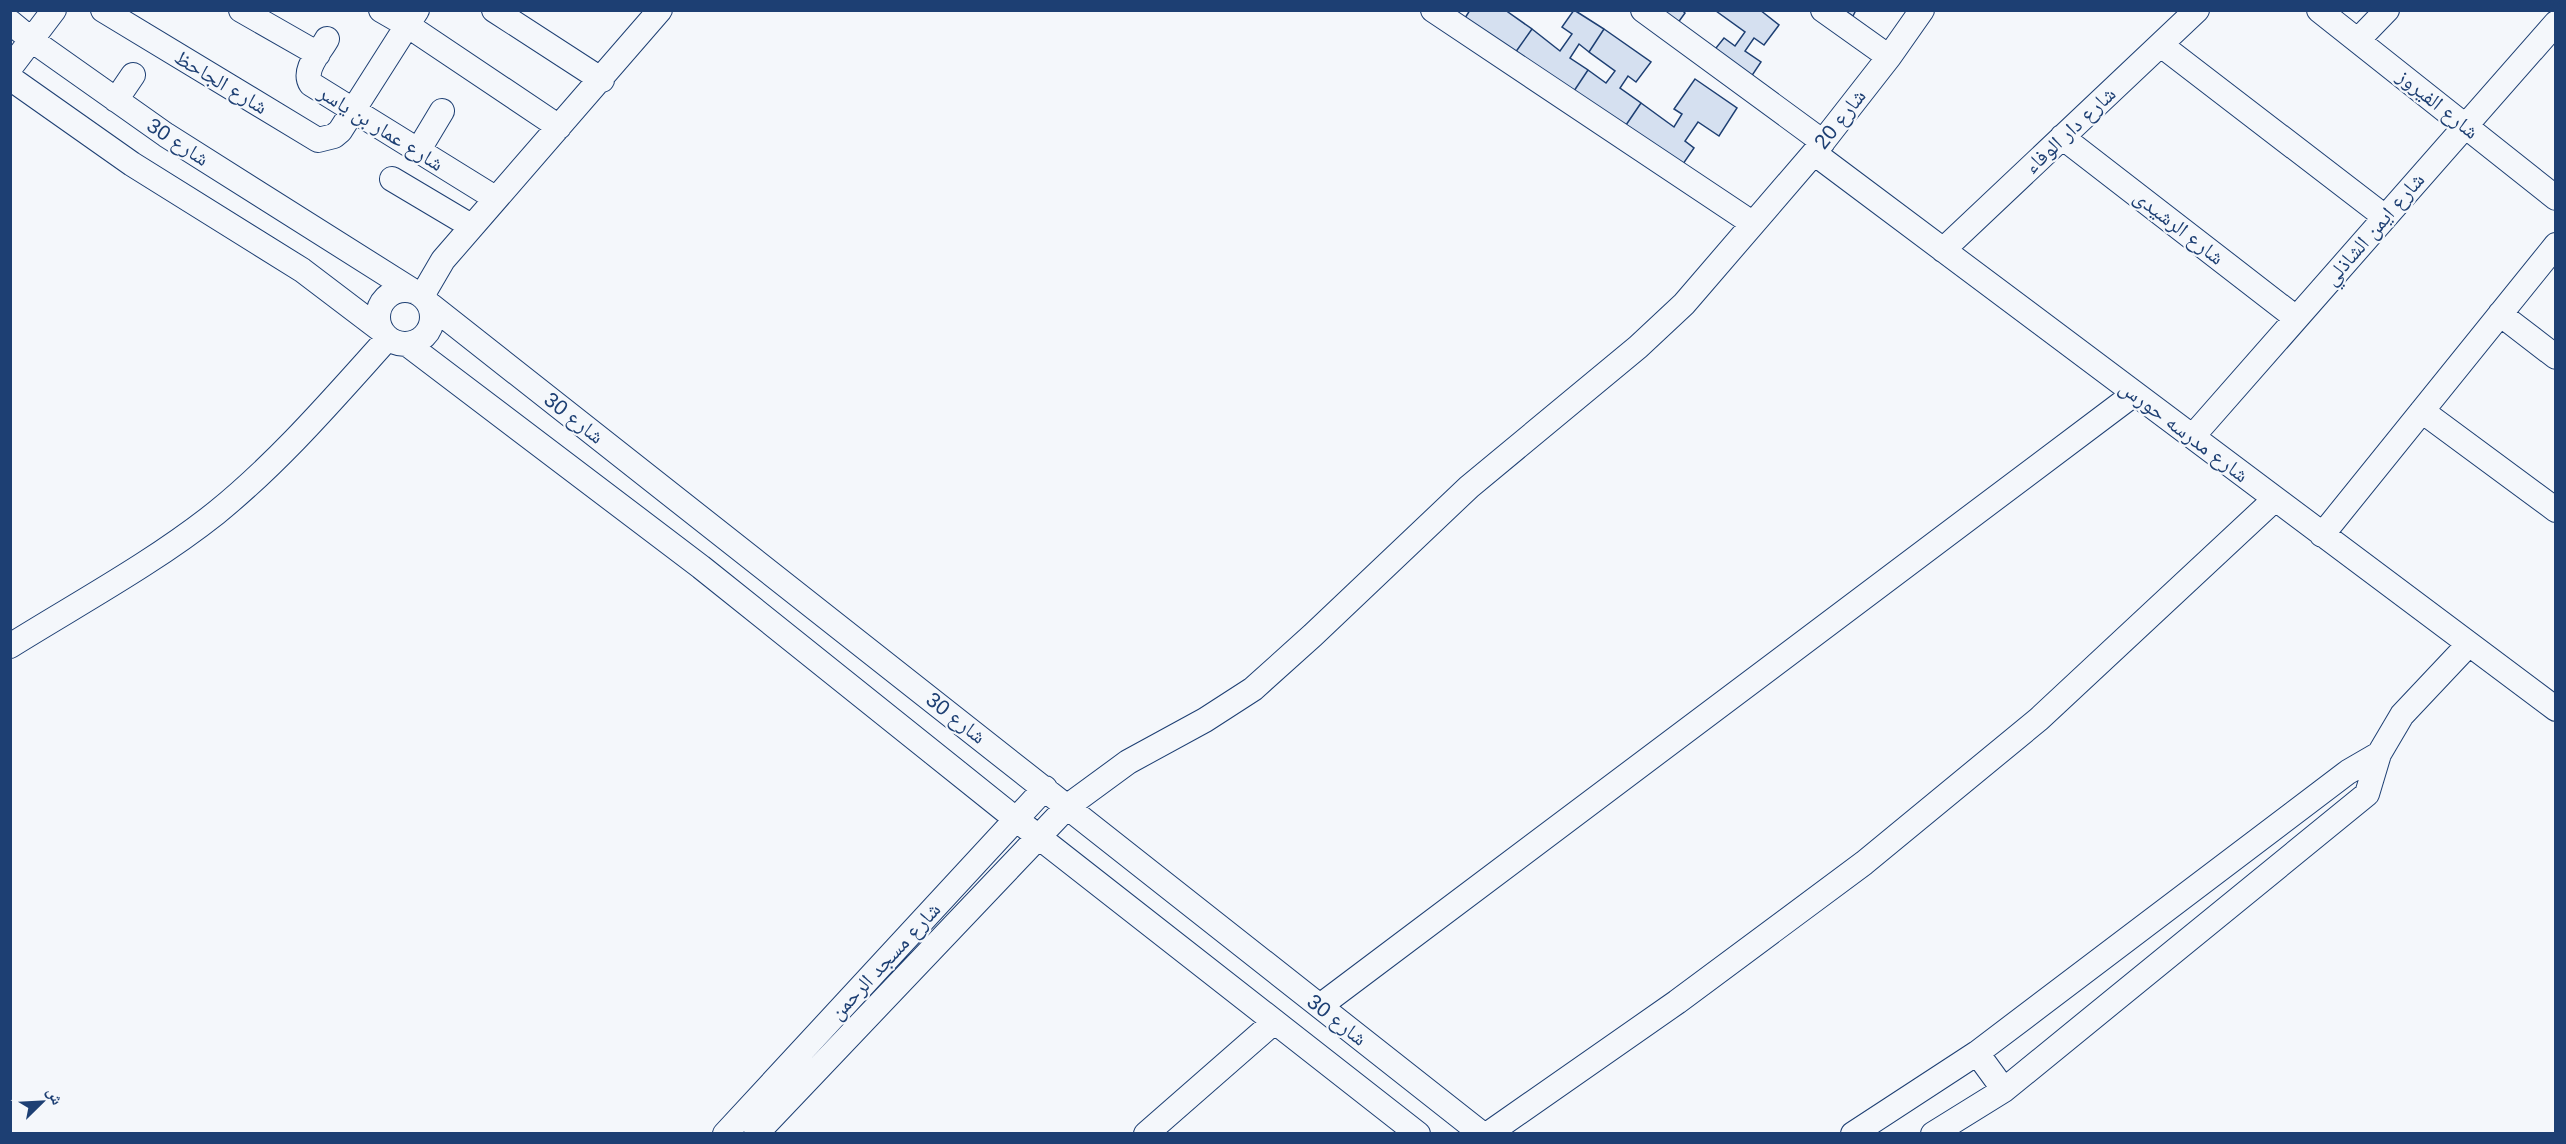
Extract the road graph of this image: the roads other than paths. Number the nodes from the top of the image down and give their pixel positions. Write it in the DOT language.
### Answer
graph roads {
  1 [pos="54,10"];
  2 [pos="103,10"];
  3 [pos="241,10"];
  4 [pos="381,10"];
  5 [pos="494,10"];
  6 [pos="660,10"];
  7 [pos="1643,10"];
  8 [pos="1823,10"];
  9 [pos="1922,10"];
  10 [pos="2197,10"];
  11 [pos="2319,10"];
  12 [pos="2387,10"];
  13 [pos="1436,12"];
  14 [pos="412,18"];
  15 [pos="10,22"];
  16 [pos="2556,23"];
  17 [pos="2358,40"];
  18 [pos="33,41"];
  19 [pos="2161,45"];
  20 [pos="1889,57"];
  21 [pos="10,68"];
  22 [pos="133,75"];
  23 [pos="10,78"];
  24 [pos="602,80"];
  25 [pos="116,100"];
  26 [pos="442,111"];
  27 [pos="346,121"];
  28 [pos="2465,125"];
  29 [pos="559,127"];
  30 [pos="2062,137"];
  31 [pos="1818,148"];
  32 [pos="418,151"];
  33 [pos="392,179"];
  34 [pos="495,198"];
  35 [pos="2556,198"];
  36 [pos="2385,217"];
  37 [pos="1752,223"];
  38 [pos="471,226"];
  39 [pos="2556,245"];
  40 [pos="1943,250"];
  41 [pos="422,297"];
  42 [pos="2500,314"];
  43 [pos="2296,318"];
  44 [pos="392,337"];
  45 [pos="2556,357"];
  46 [pos="2134,394"];
  47 [pos="2422,411"];
  48 [pos="2193,435"];
  49 [pos="2275,500"];
  50 [pos="2556,510"];
  51 [pos="2322,535"];
  52 [pos="2468,645"];
  53 [pos="10,646"];
  54 [pos="2556,709"];
  55 [pos="2379,754"];
  56 [pos="1044,788"];
  57 [pos="1068,806"];
  58 [pos="1017,820"];
  59 [pos="1039,837"];
  60 [pos="1237,940"];
  61 [pos="1211,972"];
  62 [pos="1320,1006"];
  63 [pos="1274,1022"];
  64 [pos="1977,1053"];
  65 [pos="2004,1090"];
  66 [pos="725,1134"];
  67 [pos="756,1134"];
  68 [pos="1146,1134"];
  69 [pos="1418,1134"];
  70 [pos="1482,1134"];
  71 [pos="1488,1134"];
  72 [pos="1853,1134"];
  73 [pos="1933,1134"];
  1 -- 18 [label="street"];
  2 -- 27 [label="street, شارع الجاحظ"];
  3 -- 27 [label="street, شارع عمار بن ياسر"];
  4 -- 14 [label="street"];
  5 -- 24 [label="street"];
  6 -- 24 [label="street"];
  7 -- 31 [label="street, شارع مدرسه حورس"];
  8 -- 20 [label="street"];
  9 -- 20 [label="street, شارع 20"];
  10 -- 19 [label="street, شارع دار الوفاء"];
  11 -- 17 [label="street, شارع الفيروز"];
  12 -- 17 [label="street"];
  13 -- 37 [label="street"];
  14 -- 27 [label="street"];
  14 -- 29 [label="street"];
  15 -- 18 [label="street, شارع 30"];
  16 -- 28 [label="street, شارع ايمن الشاذلي"];
  17 -- 28 [label="street, شارع الفيروز"];
  18 -- 21 [label="street"];
  18 -- 25 [label="street, شارع 30"];
  19 -- 30 [label="street, شارع دار الوفاء"];
  19 -- 36 [label="street"];
  20 -- 31 [label="street, شارع 20"];
  22 -- 25 [label="street"];
  23 -- 44 [label="street, شارع 30"];
  24 -- 29 [label="street"];
  25 -- 41 [label="street, شارع 30"];
  26 -- 32 [label="street"];
  27 -- 32 [label="street, شارع عمار بن ياسر"];
  28 -- 35 [label="street, شارع الفيروز"];
  28 -- 36 [label="street, شارع ايمن الشاذلي"];
  29 -- 34 [label="street"];
  30 -- 40 [label="street, شارع دار الوفاء"];
  30 -- 43 [label="street, شارع الرشيدى"];
  31 -- 37 [label="street, شارع 20"];
  31 -- 40 [label="street, شارع مدرسه حورس"];
  32 -- 34 [label="street, شارع عمار بن ياسر"];
  33 -- 38 [label="street"];
  34 -- 38 [label="street"];
  36 -- 43 [label="street, شارع ايمن الشاذلي"];
  37 -- 57 [label="street, شارع 20"];
  38 -- 41 [label="street"];
  39 -- 42 [label="street"];
  40 -- 46 [label="street, شارع مدرسه حورس"];
  41 -- 44 [label="street"];
  41 -- 44 [label="street"];
  41 -- 56 [label="street, شارع 30"];
  42 -- 45 [label="street"];
  42 -- 47 [label="street"];
  43 -- 48 [label="street, شارع ايمن الشاذلي"];
  44 -- 53 [label="street"];
  44 -- 58 [label="street, شارع 30"];
  46 -- 48 [label="street, شارع مدرسه حورس"];
  46 -- 62 [label="street"];
  47 -- 50 [label="street"];
  47 -- 51 [label="street"];
  48 -- 49 [label="street, شارع مدرسه حورس"];
  49 -- 51 [label="street, شارع مدرسه حورس"];
  49 -- 71 [label="street"];
  51 -- 52 [label="street, شارع مدرسه حورس"];
  52 -- 54 [label="street, شارع مدرسه حورس"];
  52 -- 55 [label="street"];
  55 -- 64 [label="street"];
  55 -- 65 [label="street"];
  56 -- 57 [label="street, شارع 30"];
  56 -- 58 [label="street, شارع مسجد الرحمن"];
  57 -- 59 [label="street, شارع مسجد الرحمن"];
  57 -- 60 [label="street, شارع 30"];
  58 -- 59 [label="street, شارع 30"];
  58 -- 66 [label="street, شارع مسجد الرحمن"];
  59 -- 61 [label="street, شارع 30"];
  59 -- 67 [label="street, شارع مسجد الرحمن"];
  60 -- 61 [label="street"];
  60 -- 62 [label="street, شارع 30"];
  61 -- 63 [label="street, شارع 30"];
  62 -- 70 [label="street, شارع 30"];
  63 -- 68 [label="street"];
  63 -- 69 [label="street, شارع 30"];
  64 -- 65 [label="street"];
  64 -- 72 [label="street"];
  65 -- 73 [label="street"];
}
